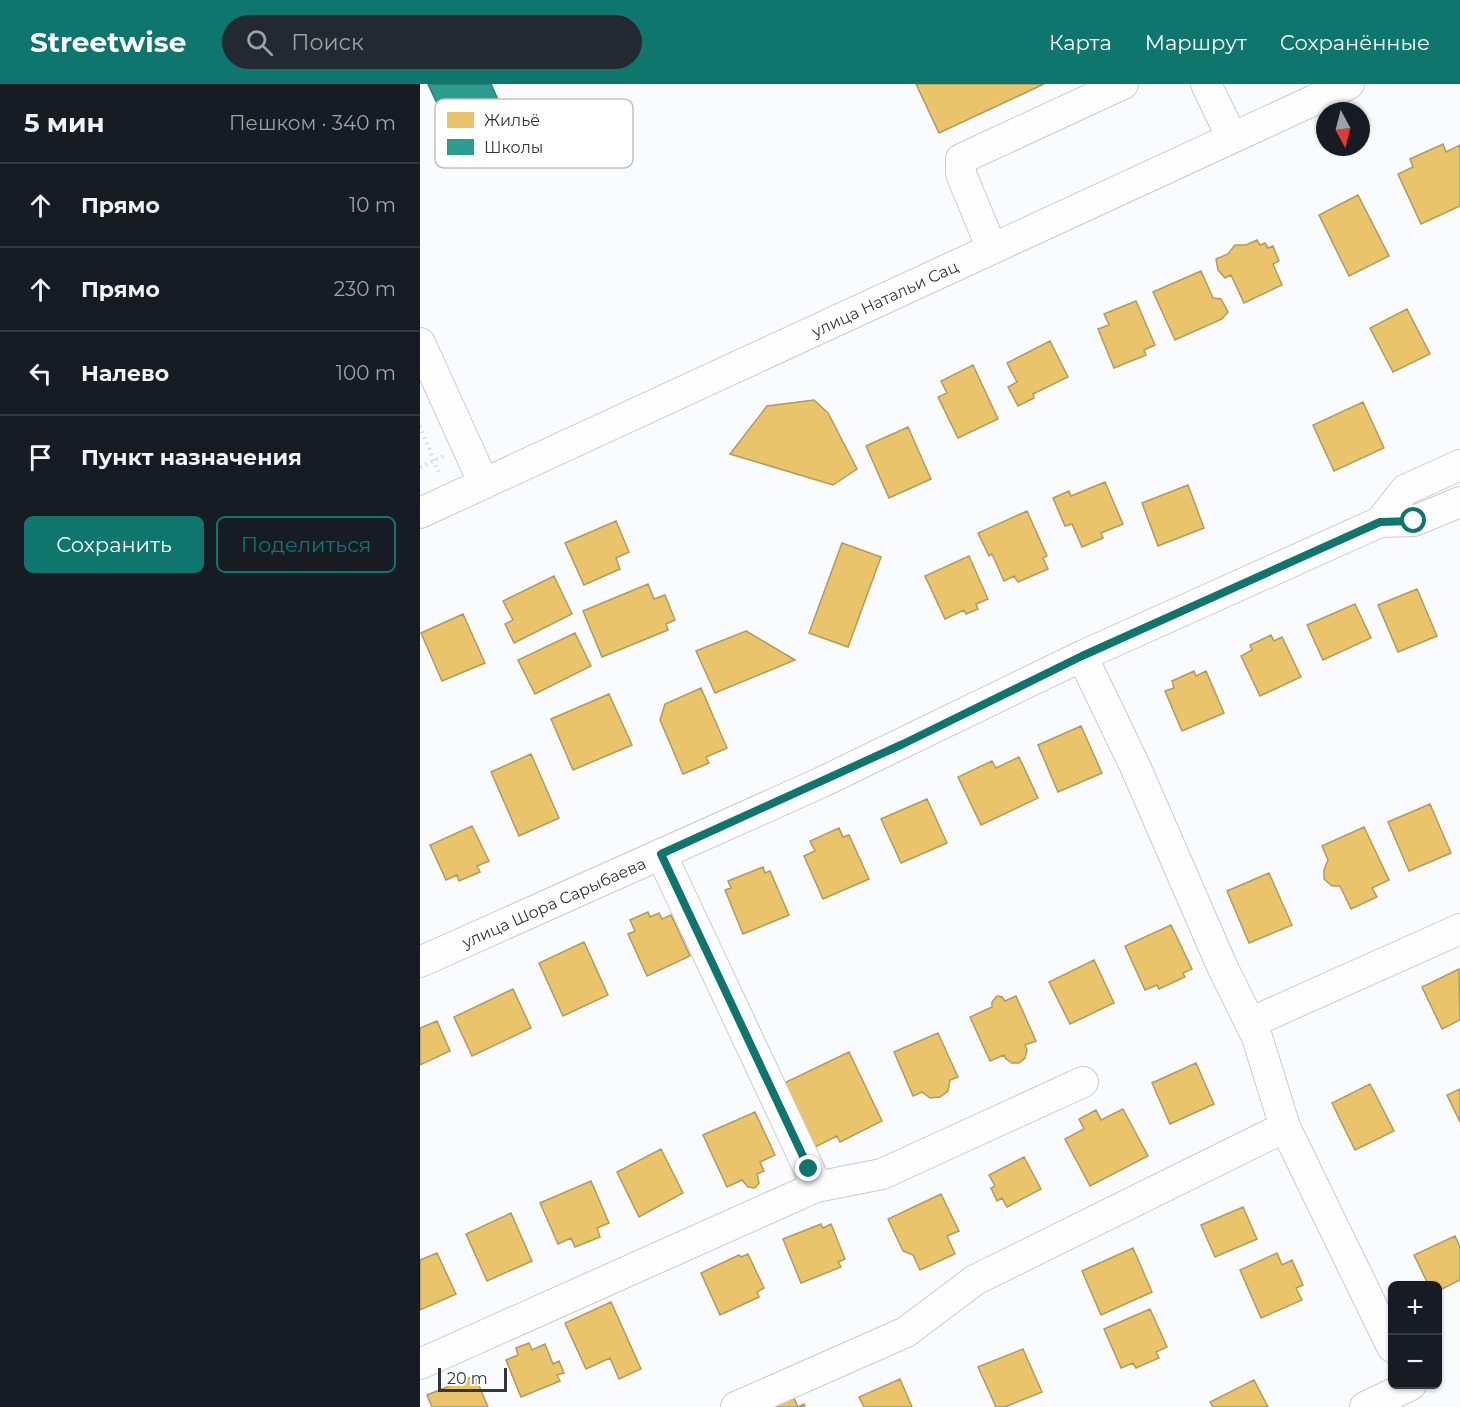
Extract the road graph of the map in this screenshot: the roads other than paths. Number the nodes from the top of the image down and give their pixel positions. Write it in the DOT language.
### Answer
graph roads {
  1 [pos="1123,84"];
  2 [pos="1206,84"];
  3 [pos="1349,84"];
  4 [pos="1232,138"];
  5 [pos="992,249"];
  6 [pos="423,358"];
  7 [pos="1460,465"];
  8 [pos="484,484"];
  9 [pos="1460,502"];
  10 [pos="420,513"];
  11 [pos="1380,522"];
  12 [pos="1082,656"];
  13 [pos="661,854"];
  14 [pos="1460,929"];
  15 [pos="420,962"];
  16 [pos="1250,1023"];
  17 [pos="1083,1082"];
  18 [pos="1285,1127"];
  19 [pos="816,1187"];
  20 [pos="1388,1339"];
  21 [pos="420,1364"];
  22 [pos="1403,1389"];
  23 [pos="1413,1389"];
  24 [pos="736,1407"];
  25 [pos="1365,1407"];
  26 [pos="1422,1407"];
  1 -- 5 [label="street"];
  2 -- 4 [label="street"];
  3 -- 4 [label="street, улица Натальи Сац"];
  4 -- 5 [label="street, улица Натальи Сац"];
  5 -- 8 [label="street, улица Натальи Сац"];
  6 -- 8 [label="street"];
  7 -- 11 [label="street, улица Шора Сарыбаева"];
  8 -- 10 [label="street, улица Натальи Сац"];
  9 -- 11 [label="street"];
  11 -- 12 [label="street, улица Шора Сарыбаева"];
  12 -- 13 [label="street, улица Шора Сарыбаева"];
  12 -- 16 [label="street"];
  13 -- 15 [label="street, улица Шора Сарыбаева"];
  13 -- 19 [label="street"];
  14 -- 16 [label="street"];
  16 -- 18 [label="street"];
  17 -- 19 [label="street"];
  18 -- 20 [label="street"];
  18 -- 24 [label="street"];
  19 -- 21 [label="street"];
  22 -- 25 [label="street"];
  23 -- 26 [label="street"];
}
